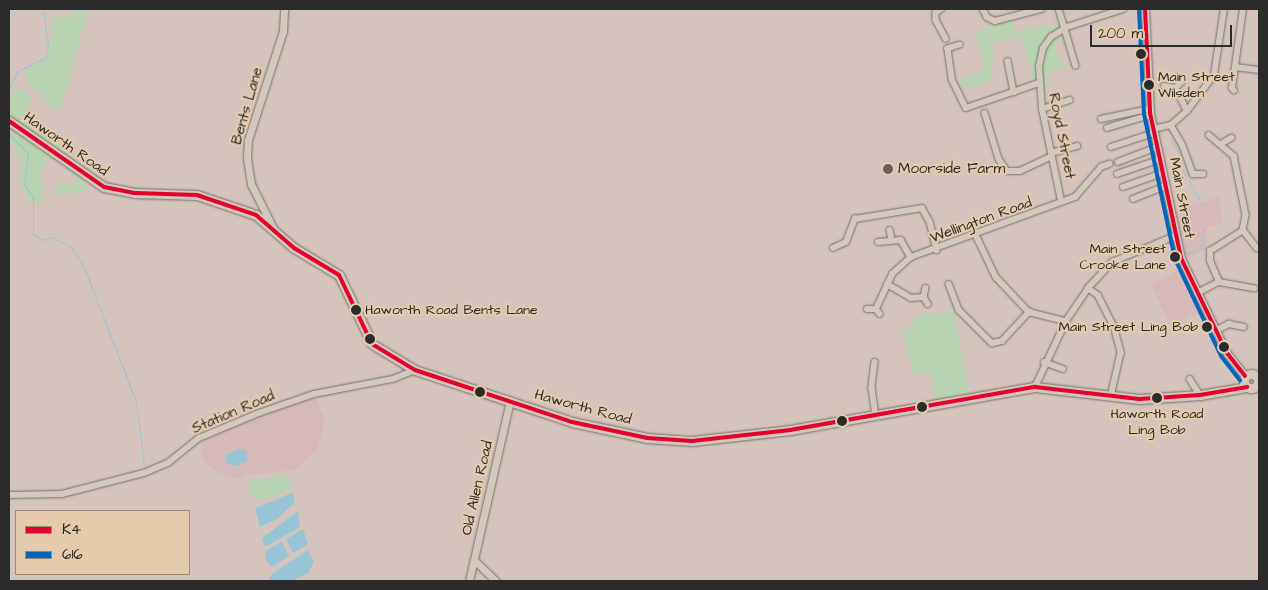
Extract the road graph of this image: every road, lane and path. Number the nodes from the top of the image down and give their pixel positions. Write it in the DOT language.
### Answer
graph roads {
  1 [pos="284,9"];
  2 [pos="942,9"];
  3 [pos="983,9"];
  4 [pos="1041,9"];
  5 [pos="1059,9"];
  6 [pos="1123,9"];
  7 [pos="1145,9"];
  8 [pos="1224,9"];
  9 [pos="1243,9"];
  10 [pos="1067,27"];
  11 [pos="946,39"];
  12 [pos="960,45"];
  13 [pos="1008,61"];
  14 [pos="1076,66"];
  15 [pos="1235,67"];
  16 [pos="1259,70"];
  17 [pos="1182,82"];
  18 [pos="1039,83"];
  19 [pos="1164,86"];
  20 [pos="1176,88"];
  21 [pos="1234,91"];
  22 [pos="1014,92"];
  23 [pos="1070,100"];
  24 [pos="1042,109"];
  25 [pos="1187,111"];
  26 [pos="1150,112"];
  27 [pos="985,113"];
  28 [pos="1120,115"];
  29 [pos="1101,119"];
  30 [pos="9,121"];
  31 [pos="1124,123"];
  32 [pos="1170,125"];
  33 [pos="1107,128"];
  34 [pos="1154,131"];
  35 [pos="1209,135"];
  36 [pos="1231,138"];
  37 [pos="1220,144"];
  38 [pos="1077,146"];
  39 [pos="1111,147"];
  40 [pos="1158,147"];
  41 [pos="1051,155"];
  42 [pos="1161,159"];
  43 [pos="1118,162"];
  44 [pos="1109,164"];
  45 [pos="1163,173"];
  46 [pos="1117,174"];
  47 [pos="1203,174"];
  48 [pos="1165,186"];
  49 [pos="1123,187"];
  50 [pos="1133,199"];
  51 [pos="1061,201"];
  52 [pos="890,230"];
  53 [pos="1243,230"];
  54 [pos="277,235"];
  55 [pos="976,235"];
  56 [pos="1175,236"];
  57 [pos="892,240"];
  58 [pos="878,242"];
  59 [pos="833,248"];
  60 [pos="1257,248"];
  61 [pos="937,250"];
  62 [pos="911,257"];
  63 [pos="1219,282"];
  64 [pos="887,284"];
  65 [pos="949,284"];
  66 [pos="926,288"];
  67 [pos="1088,288"];
  68 [pos="1254,288"];
  69 [pos="1197,293"];
  70 [pos="924,297"];
  71 [pos="928,304"];
  72 [pos="868,309"];
  73 [pos="1029,312"];
  74 [pos="1066,322"];
  75 [pos="1244,327"];
  76 [pos="1215,331"];
  77 [pos="875,362"];
  78 [pos="1044,362"];
  79 [pos="1063,369"];
  80 [pos="415,370"];
  81 [pos="1245,376"];
  82 [pos="1190,379"];
  83 [pos="1258,380"];
  84 [pos="1035,387"];
  85 [pos="1247,387"];
  86 [pos="1200,395"];
  87 [pos="1111,397"];
  88 [pos="510,401"];
  89 [pos="876,416"];
  90 [pos="9,496"];
  91 [pos="474,560"];
  92 [pos="469,581"];
  93 [pos="496,581"];
  1 -- 54 [label="street, Bents Lane"];
  2 -- 11 [label="street"];
  3 -- 4 [label="street"];
  5 -- 10 [label="street"];
  6 -- 10 [label="street, Royd Street"];
  7 -- 26 [label="street, Main Street"];
  8 -- 25 [label="street"];
  9 -- 15 [label="street"];
  10 -- 14 [label="street"];
  10 -- 18 [label="street, Royd Street"];
  12 -- 22 [label="street"];
  13 -- 22 [label="street"];
  15 -- 16 [label="street"];
  15 -- 21 [label="street"];
  17 -- 20 [label="street"];
  18 -- 22 [label="street"];
  18 -- 24 [label="street, Royd Street"];
  19 -- 20 [label="street"];
  20 -- 25 [label="street"];
  23 -- 24 [label="street"];
  24 -- 41 [label="street, Royd Street"];
  25 -- 32 [label="street"];
  26 -- 28 [label="street"];
  26 -- 31 [label="street"];
  26 -- 34 [label="street, Main Street"];
  27 -- 41 [label="street"];
  28 -- 29 [label="street"];
  28 -- 31 [label="street"];
  30 -- 54 [label="main road, Haworth Road"];
  31 -- 33 [label="street"];
  32 -- 34 [label="street"];
  32 -- 47 [label="street"];
  34 -- 39 [label="street"];
  34 -- 40 [label="street, Main Street"];
  35 -- 37 [label="street"];
  36 -- 37 [label="street"];
  37 -- 53 [label="street"];
  38 -- 41 [label="street"];
  40 -- 42 [label="street, Main Street"];
  40 -- 43 [label="street"];
  41 -- 51 [label="street, Royd Street"];
  42 -- 45 [label="street, Main Street"];
  42 -- 46 [label="street"];
  44 -- 51 [label="street, Wellington Road"];
  45 -- 48 [label="street, Main Street"];
  45 -- 49 [label="street"];
  48 -- 50 [label="street"];
  48 -- 56 [label="street, Main Street"];
  51 -- 55 [label="street, Wellington Road"];
  52 -- 57 [label="street"];
  53 -- 60 [label="street"];
  53 -- 63 [label="street"];
  54 -- 80 [label="main road, Haworth Road"];
  55 -- 61 [label="street, Wellington Road"];
  55 -- 73 [label="street"];
  56 -- 67 [label="street"];
  56 -- 69 [label="street, Main Street"];
  57 -- 58 [label="street"];
  57 -- 62 [label="street"];
  59 -- 61 [label="street"];
  61 -- 62 [label="street, Wellington Road"];
  62 -- 64 [label="street, Wellington Road"];
  63 -- 68 [label="street"];
  63 -- 69 [label="street"];
  64 -- 70 [label="street"];
  64 -- 72 [label="street, Wellington Road"];
  65 -- 73 [label="street"];
  66 -- 70 [label="street"];
  67 -- 74 [label="street"];
  67 -- 87 [label="street"];
  69 -- 76 [label="street, Main Street"];
  70 -- 71 [label="street"];
  73 -- 74 [label="street"];
  74 -- 78 [label="street"];
  75 -- 76 [label="street"];
  76 -- 81 [label="street, Main Street"];
  77 -- 89 [label="street"];
  78 -- 79 [label="street"];
  78 -- 84 [label="street"];
  80 -- 88 [label="main road, Haworth Road"];
  80 -- 90 [label="street, Station Road"];
  81 -- 83 [label="main road, Haworth Road"];
  81 -- 85 [label="main road"];
  82 -- 86 [label="street"];
  83 -- 85 [label="main road, Haworth Road"];
  84 -- 87 [label="main road, Haworth Road"];
  84 -- 89 [label="main road, Haworth Road"];
  85 -- 86 [label="main road, Haworth Road"];
  86 -- 87 [label="main road, Haworth Road"];
  88 -- 89 [label="main road, Haworth Road"];
  88 -- 91 [label="street, Old Allen Road"];
  91 -- 92 [label="street, Old Allen Road"];
  91 -- 93 [label="street"];
}
